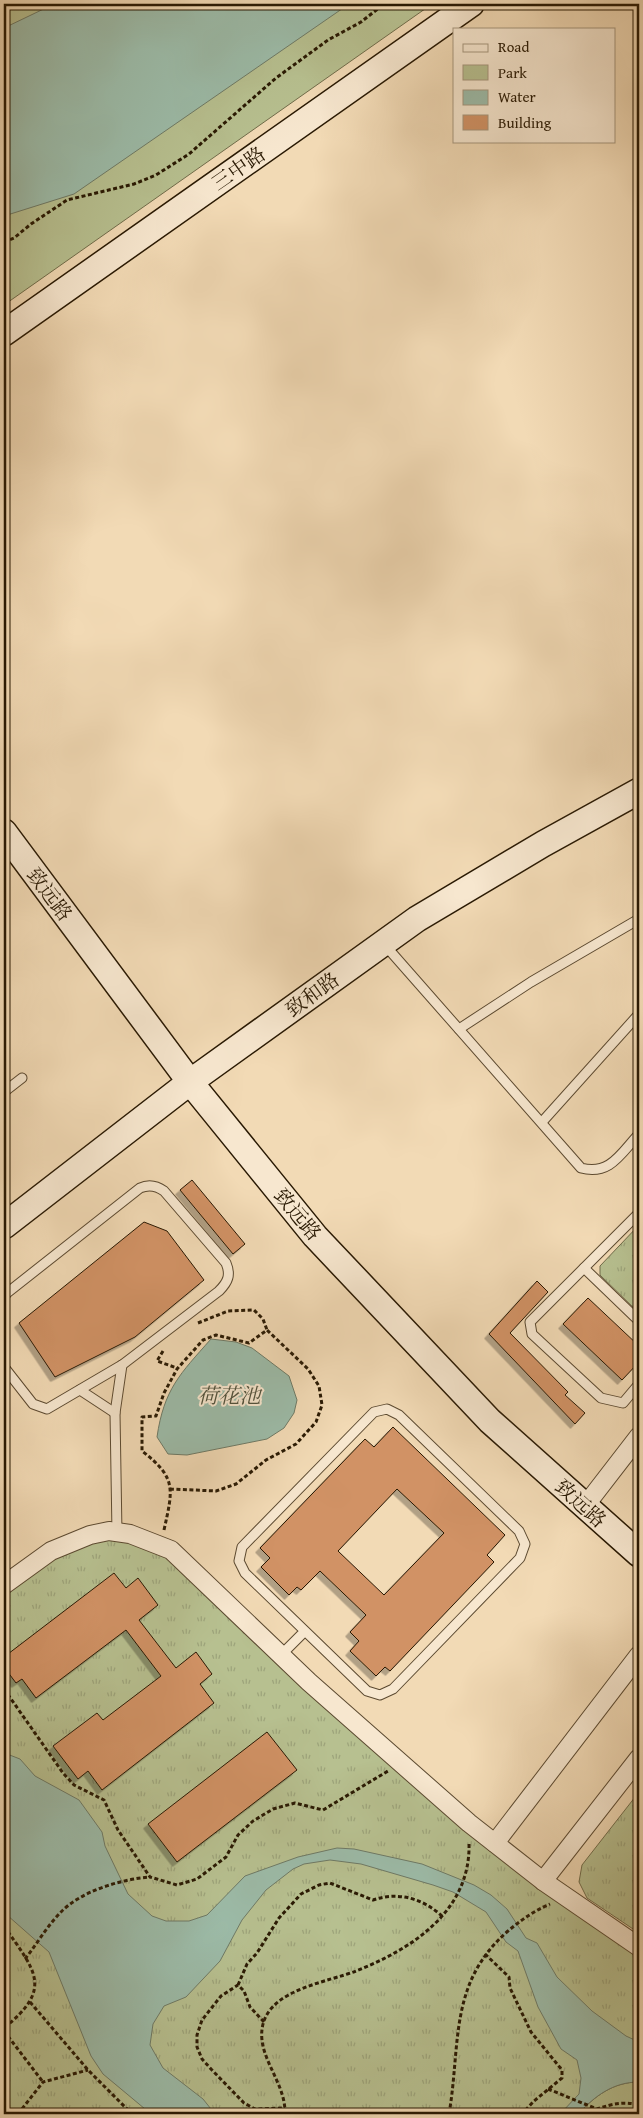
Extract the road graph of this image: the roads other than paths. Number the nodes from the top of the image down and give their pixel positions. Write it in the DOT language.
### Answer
graph roads {
  1 [pos="471,4"];
  2 [pos="4,333"];
  3 [pos="639,791"];
  4 [pos="4,832"];
  5 [pos="639,919"];
  6 [pos="383,943"];
  7 [pos="639,1014"];
  8 [pos="459,1029"];
  9 [pos="22,1078"];
  10 [pos="190,1082"];
  11 [pos="4,1092"];
  12 [pos="542,1122"];
  13 [pos="639,1134"];
  14 [pos="639,1213"];
  15 [pos="4,1226"];
  16 [pos="584,1268"];
  17 [pos="4,1298"];
  18 [pos="639,1321"];
  19 [pos="122,1365"];
  20 [pos="4,1367"];
  21 [pos="639,1384"];
  22 [pos="80,1390"];
  23 [pos="115,1413"];
  24 [pos="639,1436"];
  25 [pos="585,1506"];
  26 [pos="117,1532"];
  27 [pos="639,1554"];
  28 [pos="4,1585"];
  29 [pos="305,1631"];
  30 [pos="281,1655"];
  31 [pos="639,1655"];
  32 [pos="639,1758"];
  33 [pos="495,1843"];
  34 [pos="543,1881"];
  35 [pos="639,1947"];
  1 -- 2 [label="main road, 三中路"];
  3 -- 6 [label="main road, 致和路"];
  4 -- 10 [label="main road, 致远路"];
  5 -- 8 [label="lane"];
  6 -- 8 [label="lane"];
  6 -- 10 [label="main road, 致和路"];
  7 -- 12 [label="lane"];
  8 -- 12 [label="lane"];
  9 -- 11 [label="lane"];
  10 -- 15 [label="main road, 致和路"];
  10 -- 25 [label="main road, 致远路"];
  12 -- 13 [label="lane"];
  14 -- 16 [label="lane"];
  16 -- 18 [label="lane"];
  16 -- 21 [label="lane"];
  17 -- 19 [label="lane"];
  19 -- 22 [label="lane"];
  19 -- 23 [label="lane"];
  20 -- 22 [label="lane"];
  22 -- 23 [label="lane"];
  23 -- 26 [label="lane"];
  24 -- 25 [label="street"];
  25 -- 27 [label="main road, 致远路"];
  26 -- 28 [label="street"];
  26 -- 30 [label="street"];
  29 -- 29 [label="lane"];
  29 -- 30 [label="lane"];
  30 -- 33 [label="street"];
  31 -- 33 [label="street"];
  32 -- 34 [label="street"];
  33 -- 34 [label="street"];
  34 -- 35 [label="street"];
}
